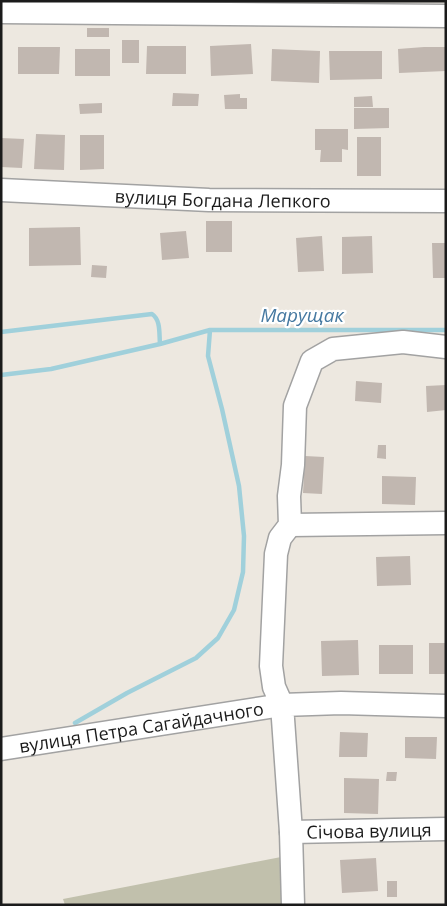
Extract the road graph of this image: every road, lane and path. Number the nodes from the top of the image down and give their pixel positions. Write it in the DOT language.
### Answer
graph roads {
  1 [pos="36,7"];
  2 [pos="195,8"];
  3 [pos="353,8"];
  4 [pos="1,12"];
  5 [pos="446,16"];
  6 [pos="1,190"];
  7 [pos="446,201"];
  8 [pos="446,347"];
  9 [pos="446,523"];
  10 [pos="290,525"];
  11 [pos="282,705"];
  12 [pos="446,706"];
  13 [pos="1,749"];
  14 [pos="446,830"];
  15 [pos="291,832"];
  16 [pos="293,905"];
  1 -- 2 [label="street"];
  1 -- 4 [label="street"];
  2 -- 3 [label="street"];
  3 -- 5 [label="street"];
  6 -- 7 [label="street, вулиця Богдана Лепкого"];
  8 -- 10 [label="street"];
  9 -- 10 [label="street"];
  10 -- 11 [label="street"];
  11 -- 12 [label="street, вулиця Петра Сагайдачного"];
  11 -- 13 [label="street, вулиця Петра Сагайдачного"];
  11 -- 15 [label="street, вулиця Петра Сагайдачного"];
  14 -- 15 [label="street, Січова вулиця"];
  15 -- 16 [label="street, вулиця Петра Сагайдачного"];
}
